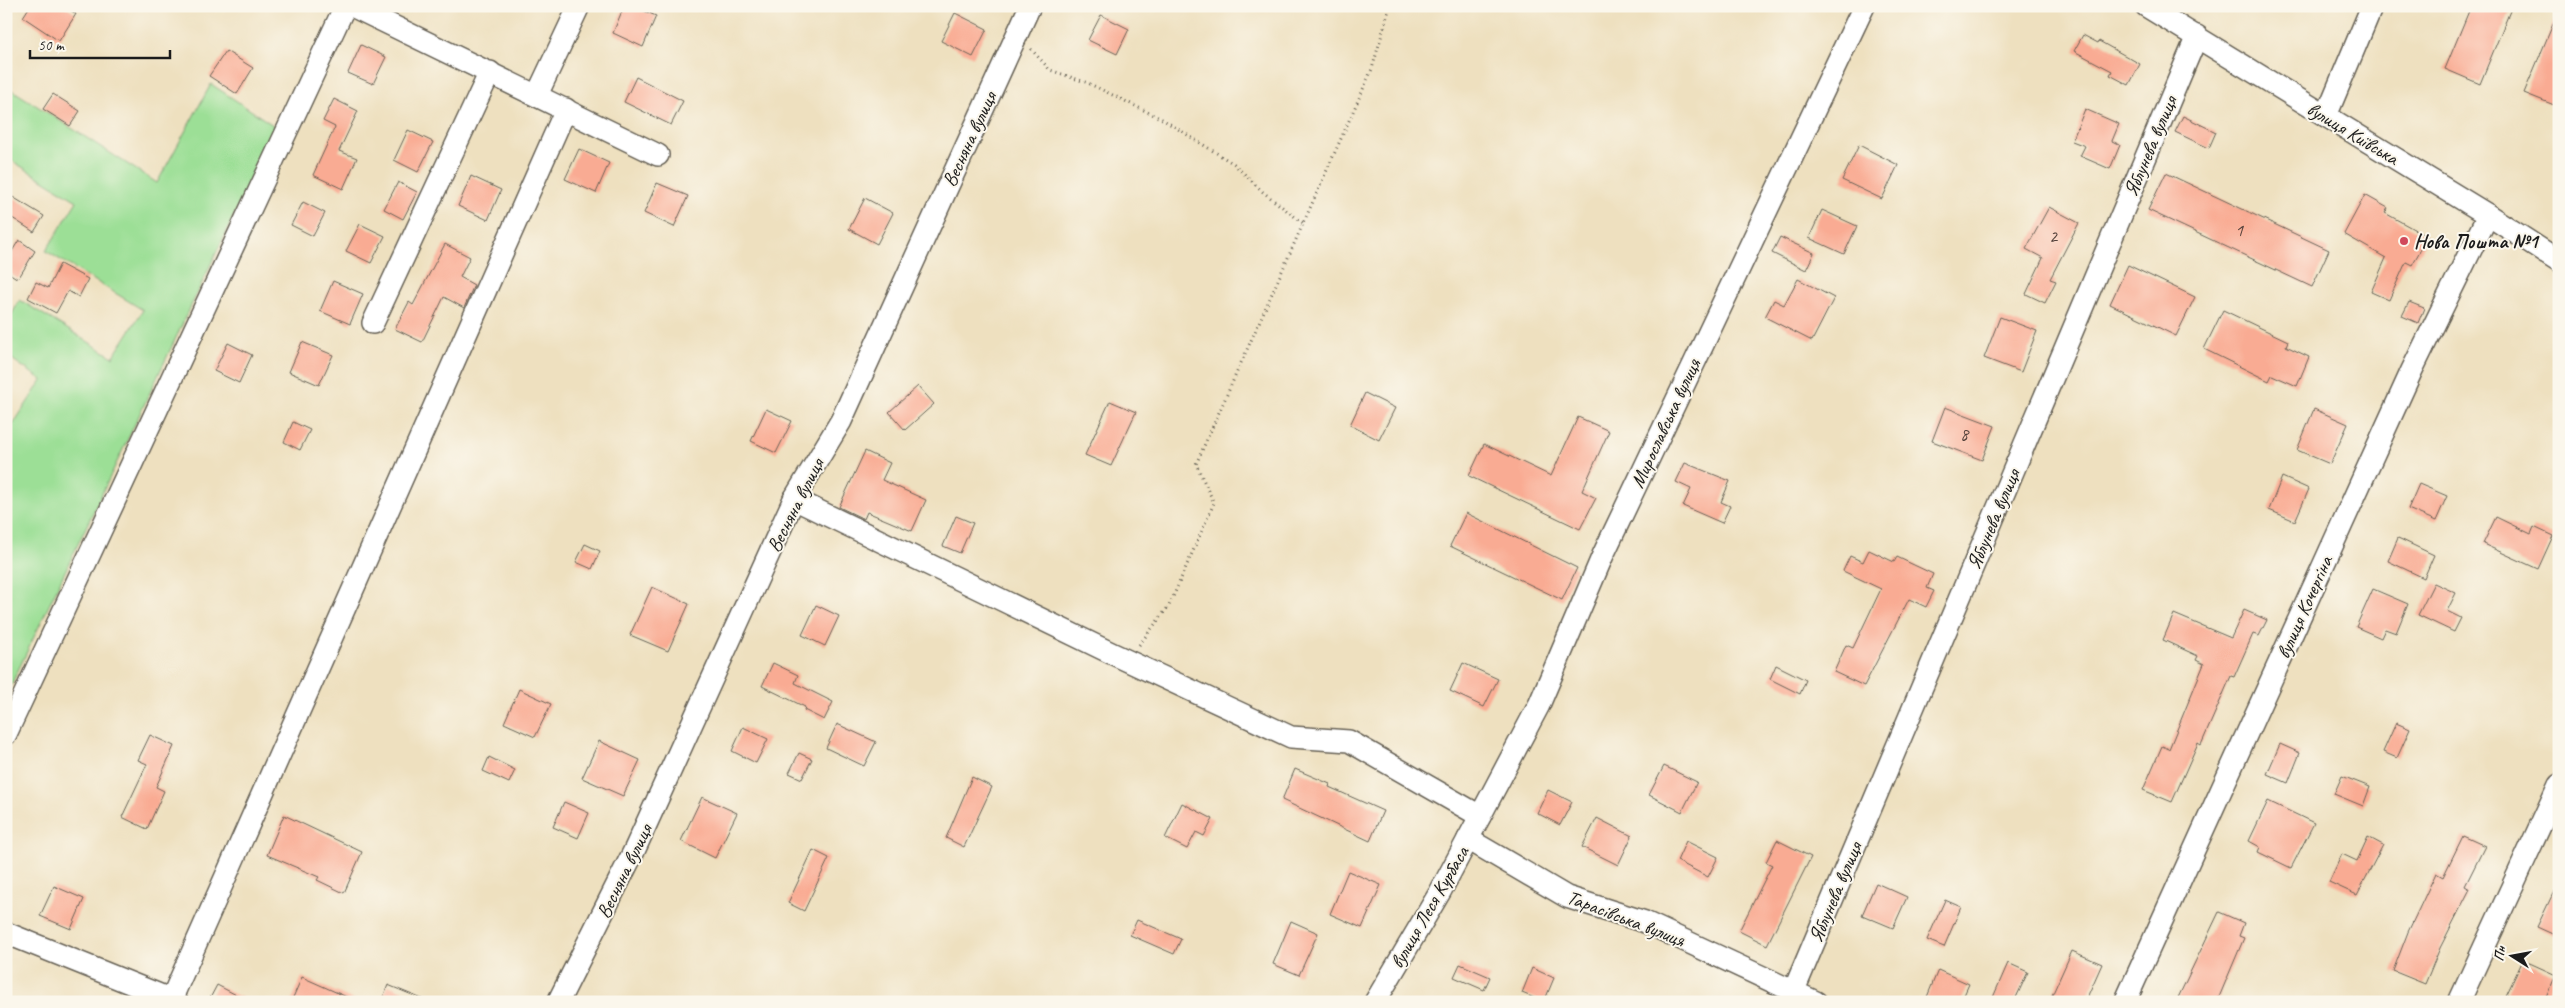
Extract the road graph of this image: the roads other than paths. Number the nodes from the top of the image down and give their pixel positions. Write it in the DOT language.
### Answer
graph roads {
  1 [pos="345,6"];
  2 [pos="352,6"];
  3 [pos="579,6"];
  4 [pos="1030,6"];
  5 [pos="1864,6"];
  6 [pos="2146,6"];
  7 [pos="2372,6"];
  8 [pos="2197,36"];
  9 [pos="490,72"];
  10 [pos="537,94"];
  11 [pos="566,109"];
  12 [pos="2326,116"];
  13 [pos="658,155"];
  14 [pos="2488,215"];
  15 [pos="2559,261"];
  16 [pos="373,323"];
  17 [pos="794,499"];
  18 [pos="6,734"];
  19 [pos="2557,793"];
  20 [pos="1480,816"];
  21 [pos="1468,839"];
  22 [pos="6,933"];
  23 [pos="1791,997"];
  24 [pos="174,1001"];
  25 [pos="558,1002"];
  26 [pos="1375,1002"];
  27 [pos="1816,1002"];
  28 [pos="2125,1002"];
  29 [pos="2459,1002"];
  1 -- 18 [label="street"];
  2 -- 9 [label="street"];
  3 -- 10 [label="street"];
  4 -- 17 [label="street, Весняна вулиця"];
  5 -- 20 [label="street, Мирославська вулиця"];
  6 -- 8 [label="street, вулиця Київська"];
  7 -- 12 [label="street"];
  8 -- 12 [label="street, вулиця Київська"];
  8 -- 23 [label="street, Яблунева вулиця"];
  9 -- 10 [label="street"];
  9 -- 16 [label="street"];
  10 -- 11 [label="street"];
  11 -- 13 [label="street"];
  11 -- 24 [label="street"];
  12 -- 14 [label="street, вулиця Київська"];
  14 -- 15 [label="street, вулиця Київська"];
  14 -- 28 [label="street, вулиця Кочергіна"];
  17 -- 20 [label="street"];
  17 -- 25 [label="street, Весняна вулиця"];
  19 -- 29 [label="street"];
  20 -- 21 [label="street, Мирославська вулиця"];
  21 -- 23 [label="street, Тарасівська вулиця"];
  21 -- 26 [label="street, вулиця Леся Курбаса"];
  22 -- 24 [label="street"];
  23 -- 27 [label="street, Тарасівська вулиця"];
}
